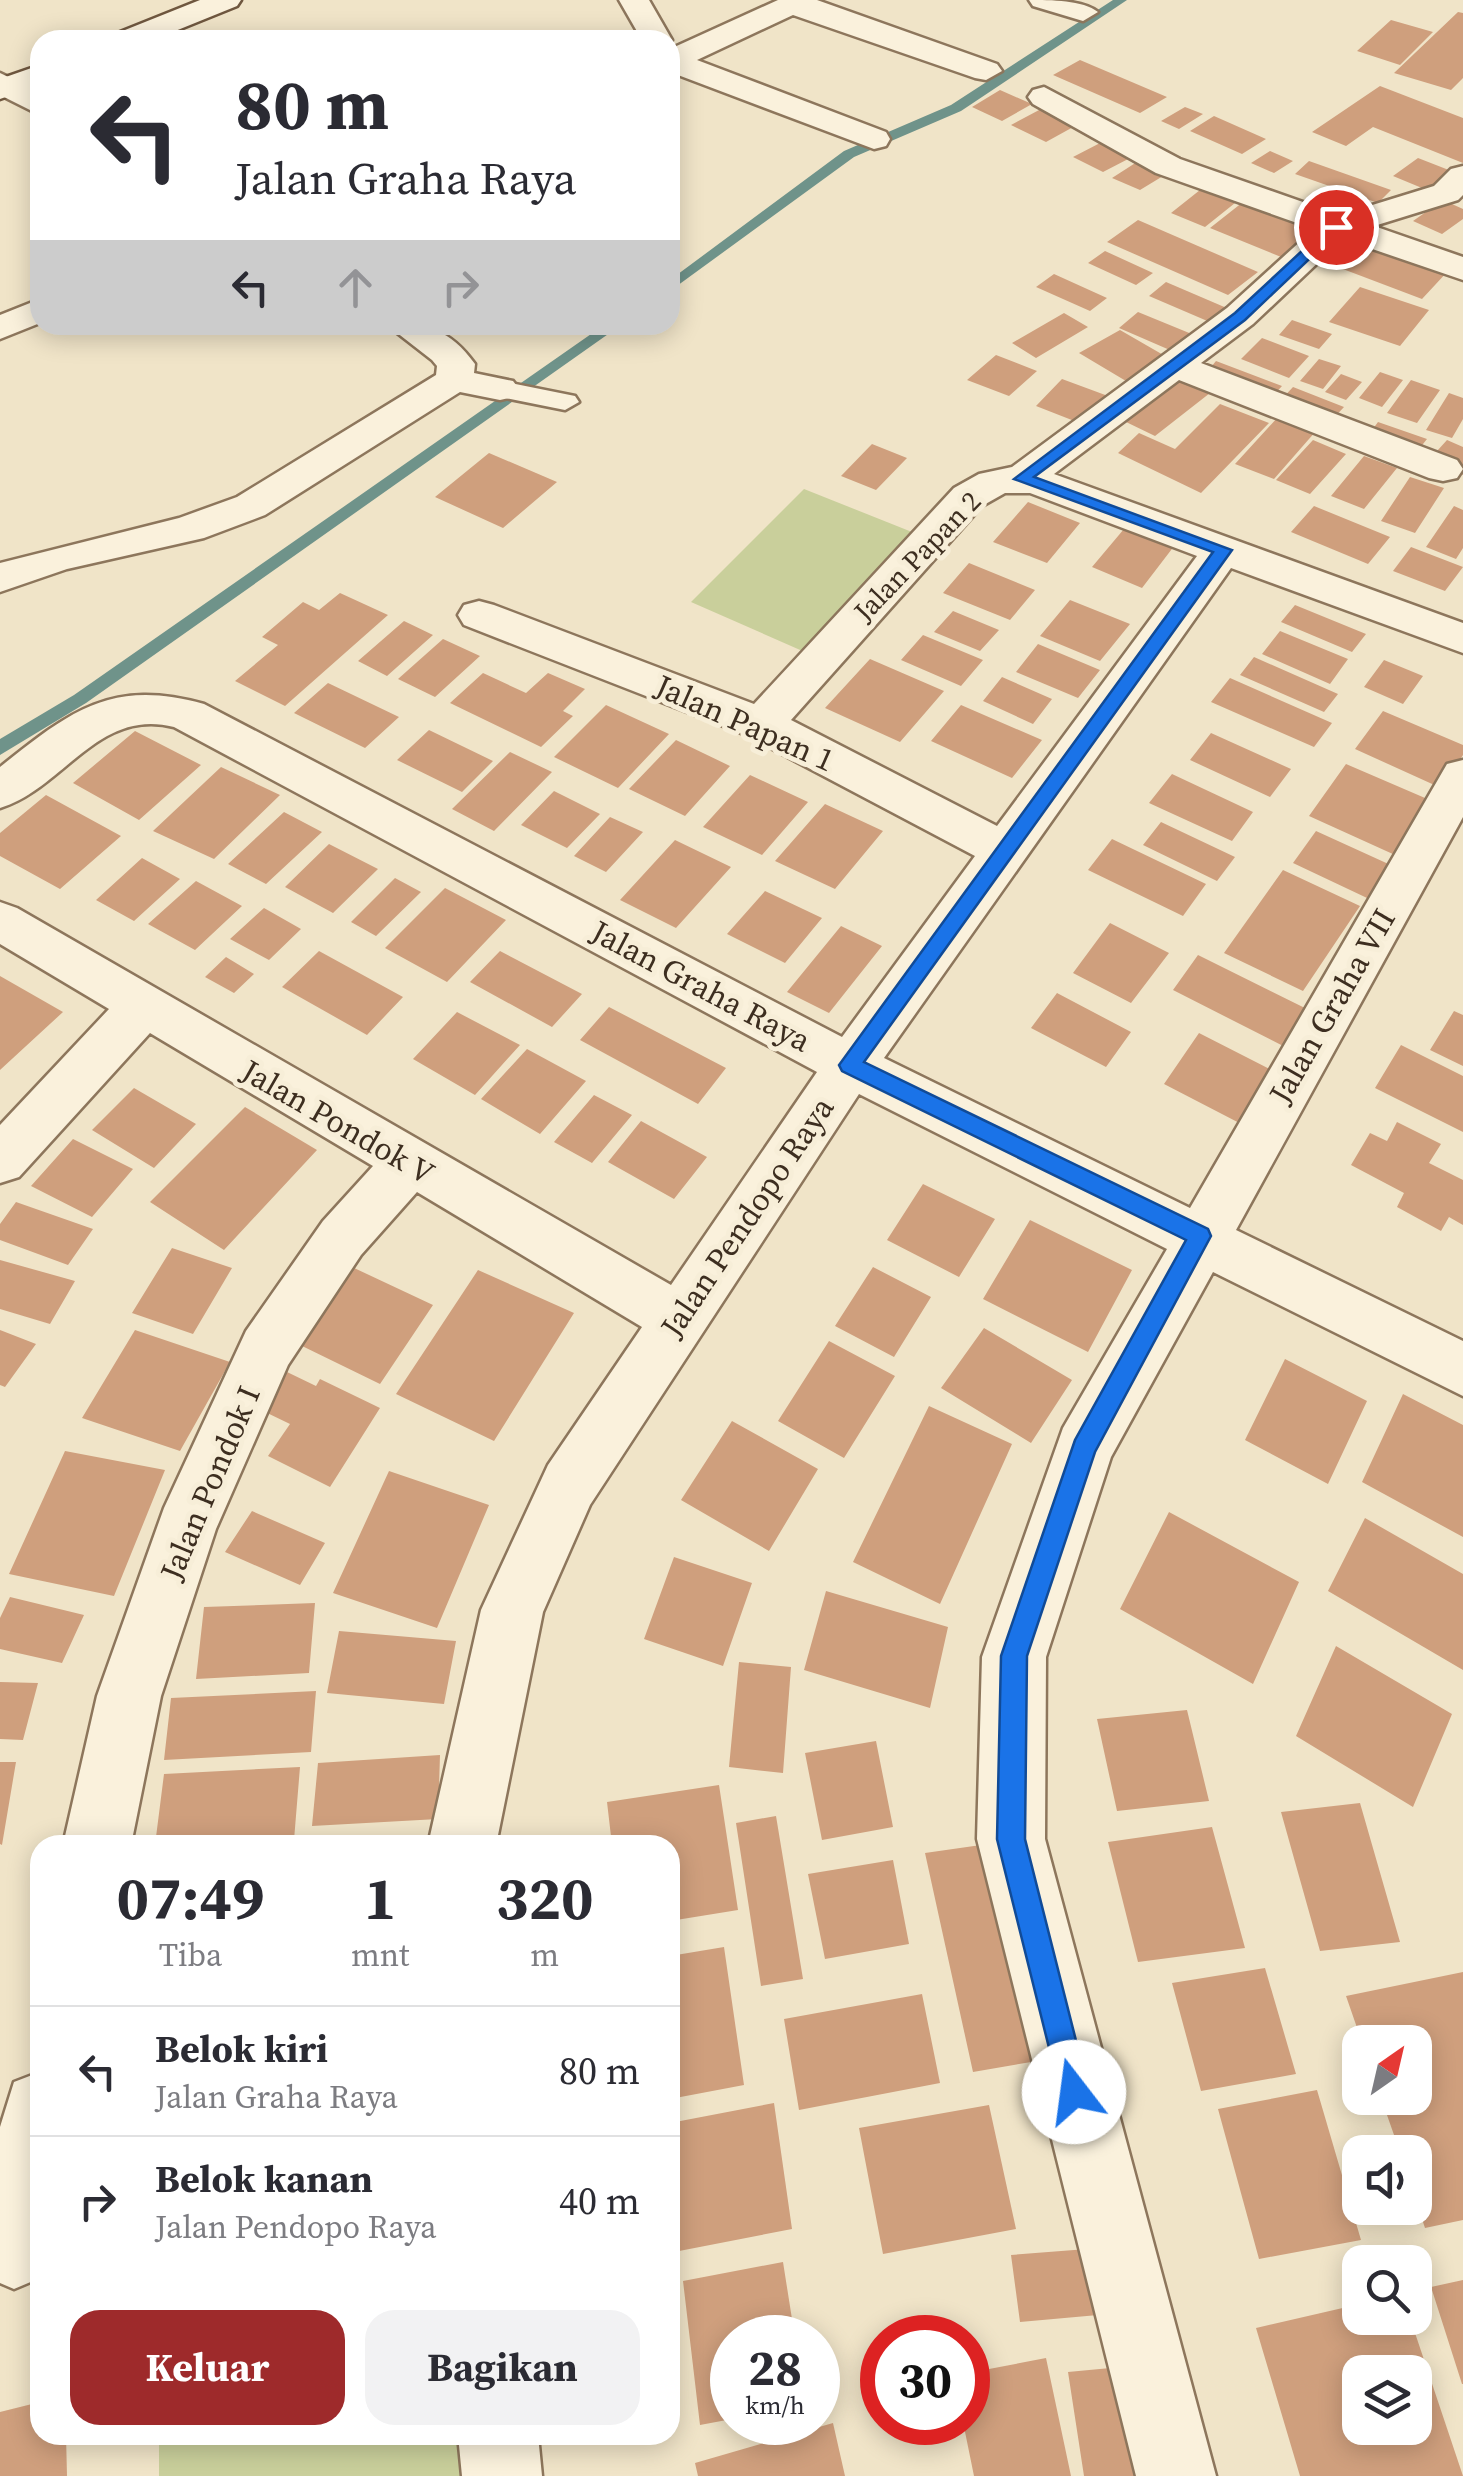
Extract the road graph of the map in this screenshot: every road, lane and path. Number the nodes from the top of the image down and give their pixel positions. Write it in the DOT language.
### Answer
graph roads {
  1 [pos="226,0"];
  2 [pos="634,0"];
  3 [pos="1044,0"];
  4 [pos="797,2"];
  5 [pos="1083,12"];
  6 [pos="151,30"];
  7 [pos="652,30"];
  8 [pos="680,56"];
  9 [pos="680,65"];
  10 [pos="986,71"];
  11 [pos="30,77"];
  12 [pos="2,86"];
  13 [pos="1044,97"];
  14 [pos="30,100"];
  15 [pos="874,139"];
  16 [pos="1463,176"];
  17 [pos="1336,227"];
  18 [pos="1463,269"];
  19 [pos="30,314"];
  20 [pos="0,328"];
  21 [pos="420,335"];
  22 [pos="1174,365"];
  23 [pos="454,380"];
  24 [pos="517,393"];
  25 [pos="564,402"];
  26 [pos="1443,468"];
  27 [pos="1022,479"];
  28 [pos="1224,550"];
  29 [pos="0,578"];
  30 [pos="479,615"];
  31 [pos="1463,639"];
  32 [pos="762,724"];
  33 [pos="1463,776"];
  34 [pos="0,792"];
  35 [pos="1003,850"];
  36 [pos="0,921"];
  37 [pos="142,1008"];
  38 [pos="850,1065"];
  39 [pos="0,1161"];
  40 [pos="409,1164"];
  41 [pos="1200,1236"];
  42 [pos="678,1318"];
  43 [pos="1463,1370"];
  44 [pos="99,1835"];
  45 [pos="464,1835"];
  46 [pos="30,2173"];
  47 [pos="18,2250"];
  48 [pos="499,2445"];
  49 [pos="502,2476"];
  50 [pos="1176,2476"];
  1 -- 6 [label="street"];
  2 -- 7 [label="street"];
  3 -- 5 [label="street"];
  4 -- 8 [label="street"];
  4 -- 10 [label="street"];
  9 -- 15 [label="street"];
  11 -- 12 [label="street"];
  12 -- 14 [label="street"];
  13 -- 17 [label="street"];
  16 -- 17 [label="street"];
  17 -- 18 [label="street"];
  17 -- 22 [label="street"];
  19 -- 20 [label="street"];
  21 -- 23 [label="street"];
  22 -- 26 [label="street"];
  22 -- 27 [label="street"];
  23 -- 24 [label="street"];
  23 -- 29 [label="street"];
  24 -- 25 [label="lane"];
  27 -- 28 [label="street, Jalan Papan 2"];
  27 -- 32 [label="street, Jalan Papan 2"];
  28 -- 31 [label="street"];
  28 -- 35 [label="street, Jalan Pendopo Raya"];
  30 -- 32 [label="street, Jalan Papan 1"];
  32 -- 35 [label="street, Jalan Papan 1"];
  33 -- 41 [label="street, Jalan Graha VII"];
  34 -- 38 [label="street, Jalan Graha Raya"];
  35 -- 38 [label="street, Jalan Pendopo Raya"];
  36 -- 37 [label="street, Jalan Pondok V"];
  37 -- 39 [label="street"];
  37 -- 40 [label="street, Jalan Pondok V"];
  38 -- 41 [label="street, Jalan Graha Raya"];
  38 -- 42 [label="street, Jalan Pendopo Raya"];
  40 -- 42 [label="street, Jalan Pondok V"];
  40 -- 44 [label="street, Jalan Pondok I"];
  41 -- 43 [label="street, Jalan Graha Raya"];
  41 -- 50 [label="street, Jalan Graha VII"];
  42 -- 45 [label="street, Jalan Pendopo Raya"];
  46 -- 47 [label="street"];
  48 -- 49 [label="street"];
}
